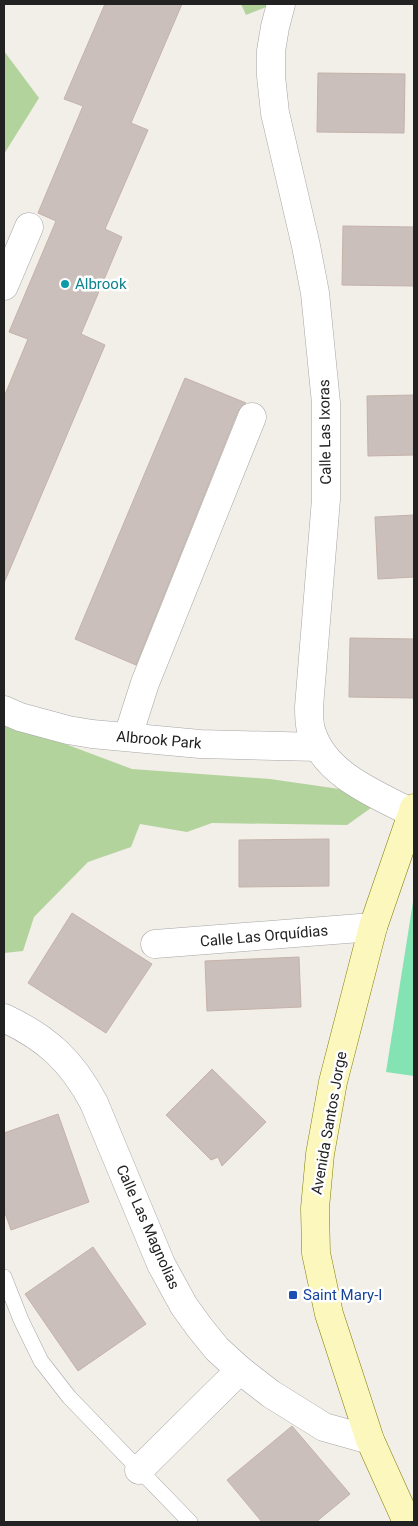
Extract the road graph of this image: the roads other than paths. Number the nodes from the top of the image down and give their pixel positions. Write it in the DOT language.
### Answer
graph roads {
  1 [pos="282,4"];
  2 [pos="29,227"];
  3 [pos="4,286"];
  4 [pos="252,416"];
  5 [pos="4,710"];
  6 [pos="128,736"];
  7 [pos="318,747"];
  8 [pos="414,811"];
  9 [pos="373,927"];
  10 [pos="155,944"];
  11 [pos="4,1018"];
  12 [pos="4,1277"];
  13 [pos="240,1370"];
  14 [pos="370,1440"];
  15 [pos="139,1470"];
  16 [pos="190,1522"];
  17 [pos="407,1522"];
  1 -- 7 [label="street, Calle Las Ixoras"];
  2 -- 3 [label="street"];
  4 -- 6 [label="street"];
  5 -- 6 [label="street, Albrook Park"];
  6 -- 7 [label="street, Albrook Park"];
  7 -- 8 [label="street, Calle Las Ixoras"];
  8 -- 9 [label="main road, Avenida Santos Jorge"];
  9 -- 10 [label="street, Calle Las Orquídias"];
  9 -- 14 [label="main road, Avenida Santos Jorge"];
  11 -- 13 [label="street, Calle Las Magnolias"];
  12 -- 15 [label="lane"];
  13 -- 14 [label="street, Calle Las Magnolias"];
  13 -- 15 [label="street"];
  14 -- 17 [label="main road, Avenida Santos Jorge"];
  15 -- 16 [label="lane"];
}
